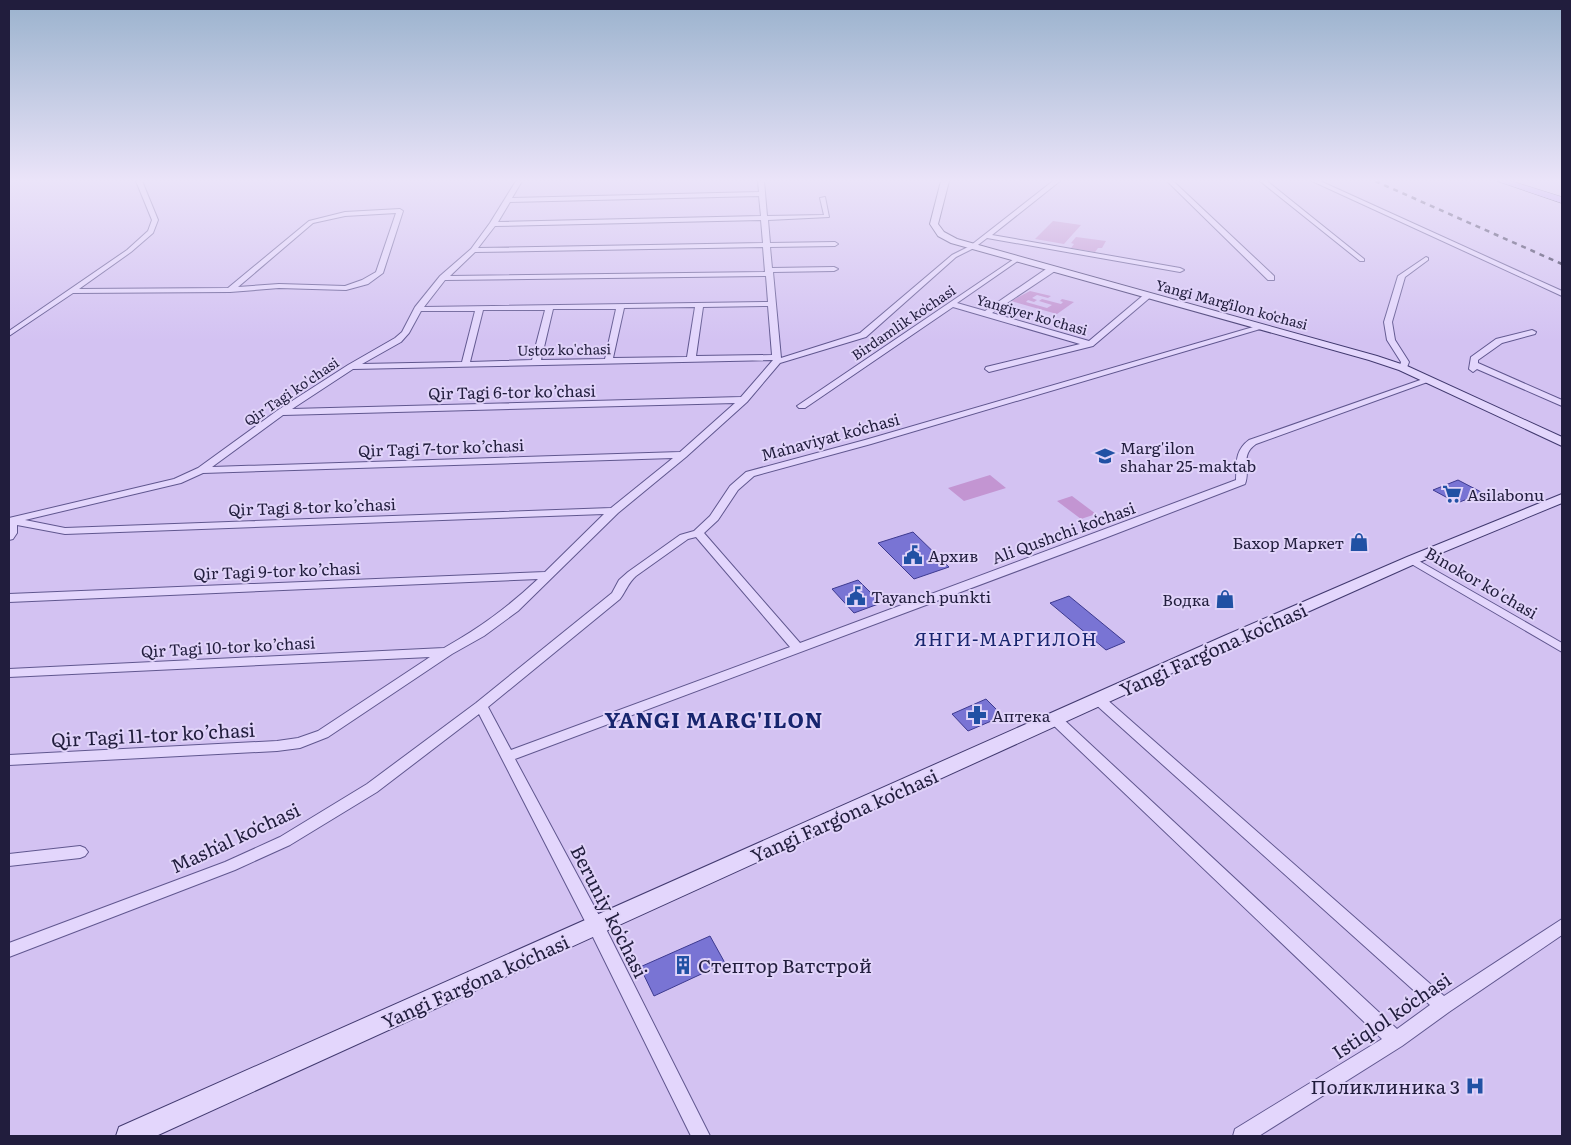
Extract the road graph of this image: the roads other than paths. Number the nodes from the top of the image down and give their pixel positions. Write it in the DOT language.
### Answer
graph roads {
  1 [pos="148,234"];
  2 [pos="296,234"];
  3 [pos="392,234"];
  4 [pos="485,234"];
  5 [pos="765,234"];
  6 [pos="942,234"];
  7 [pos="1226,234"];
  8 [pos="1330,234"];
  9 [pos="1431,234"];
  10 [pos="986,236"];
  11 [pos="835,244"];
  12 [pos="766,245"];
  13 [pos="972,247"];
  14 [pos="473,250"];
  15 [pos="1017,259"];
  16 [pos="1426,259"];
  17 [pos="1362,260"];
  18 [pos="834,268"];
  19 [pos="1052,269"];
  20 [pos="1180,270"];
  21 [pos="769,272"];
  22 [pos="444,278"];
  23 [pos="1271,278"];
  24 [pos="230,290"];
  25 [pos="72,291"];
  26 [pos="1562,294"];
  27 [pos="1149,296"];
  28 [pos="772,304"];
  29 [pos="952,304"];
  30 [pos="699,306"];
  31 [pos="620,307"];
  32 [pos="549,308"];
  33 [pos="418,309"];
  34 [pos="479,309"];
  35 [pos="986,314"];
  36 [pos="1263,327"];
  37 [pos="1532,332"];
  38 [pos="9,334"];
  39 [pos="1090,344"];
  40 [pos="777,359"];
  41 [pos="691,360"];
  42 [pos="608,362"];
  43 [pos="536,363"];
  44 [pos="465,365"];
  45 [pos="351,367"];
  46 [pos="1403,368"];
  47 [pos="989,369"];
  48 [pos="1429,380"];
  49 [pos="744,400"];
  50 [pos="1562,403"];
  51 [pos="802,406"];
  52 [pos="281,412"];
  53 [pos="1562,442"];
  54 [pos="683,455"];
  55 [pos="201,470"];
  56 [pos="1562,498"];
  57 [pos="614,511"];
  58 [pos="10,521"];
  59 [pos="698,533"];
  60 [pos="9,537"];
  61 [pos="1412,560"];
  62 [pos="546,575"];
  63 [pos="9,598"];
  64 [pos="1562,648"];
  65 [pos="798,649"];
  66 [pos="448,652"];
  67 [pos="9,673"];
  68 [pos="1099,700"];
  69 [pos="481,706"];
  70 [pos="1056,720"];
  71 [pos="508,756"];
  72 [pos="9,760"];
  73 [pos="80,852"];
  74 [pos="9,860"];
  75 [pos="596,926"];
  76 [pos="1562,926"];
  77 [pos="9,950"];
  78 [pos="1443,1006"];
  79 [pos="1396,1040"];
  80 [pos="128,1136"];
  81 [pos="701,1136"];
  82 [pos="1242,1136"];
  1 -- 25 [label="street"];
  2 -- 24 [label="street"];
  3 -- 24 [label="street"];
  4 -- 14 [label="street, Qir Tagi ko'chasi"];
  5 -- 12 [label="street"];
  6 -- 13 [label="main road, Yangi Margʻilon koʻchasi"];
  7 -- 23 [label="street"];
  8 -- 17 [label="street"];
  9 -- 26 [label="street"];
  10 -- 13 [label="street, Ustoz ko'chasi"];
  10 -- 20 [label="street"];
  11 -- 12 [label="street"];
  12 -- 14 [label="street"];
  12 -- 21 [label="street"];
  13 -- 15 [label="main road, Yangi Margʻilon koʻchasi"];
  13 -- 40 [label="street, Ustoz ko'chasi"];
  14 -- 22 [label="street, Qir Tagi ko'chasi"];
  15 -- 19 [label="main road, Yangi Margʻilon koʻchasi"];
  15 -- 29 [label="street, Birdamlik koʻchasi"];
  16 -- 46 [label="street"];
  18 -- 21 [label="street"];
  19 -- 27 [label="main road, Yangi Margʻilon koʻchasi"];
  19 -- 35 [label="street"];
  21 -- 22 [label="street"];
  21 -- 28 [label="street"];
  22 -- 33 [label="street, Qir Tagi ko'chasi"];
  24 -- 25 [label="street"];
  25 -- 38 [label="street"];
  27 -- 36 [label="main road, Yangi Margʻilon koʻchasi"];
  27 -- 39 [label="street, Yangiyer ko'chasi"];
  28 -- 30 [label="street"];
  28 -- 40 [label="street"];
  29 -- 35 [label="street, Yangiyer ko'chasi"];
  29 -- 51 [label="street, Birdamlik koʻchasi"];
  30 -- 31 [label="street"];
  30 -- 41 [label="street"];
  31 -- 32 [label="street"];
  31 -- 42 [label="street"];
  32 -- 34 [label="street"];
  32 -- 43 [label="street"];
  33 -- 34 [label="street"];
  33 -- 45 [label="street, Qir Tagi ko'chasi"];
  34 -- 44 [label="street"];
  35 -- 39 [label="street, Yangiyer ko'chasi"];
  36 -- 46 [label="main road, Yangi Margʻilon koʻchasi"];
  36 -- 59 [label="street, Maʻnaviyat koʻchasi"];
  37 -- 50 [label="street"];
  39 -- 47 [label="street"];
  40 -- 41 [label="street, Ustoz ko'chasi"];
  40 -- 49 [label="street, Qir Tagi 11-tor koʼchasi"];
  41 -- 42 [label="street, Ustoz ko'chasi"];
  42 -- 43 [label="street, Ustoz ko'chasi"];
  43 -- 44 [label="street, Ustoz ko'chasi"];
  44 -- 45 [label="street, Ustoz ko'chasi"];
  45 -- 52 [label="street, Qir Tagi ko'chasi"];
  46 -- 48 [label="main road, Yangi Margʻilon koʻchasi"];
  48 -- 53 [label="main road, Yangi Margʻilon koʻchasi"];
  48 -- 65 [label="street, Ali Qushchi koʻchasi"];
  49 -- 52 [label="street, Qir Tagi 6-tor koʼchasi"];
  49 -- 54 [label="street, Qir Tagi 11-tor koʼchasi"];
  52 -- 55 [label="street, Qir Tagi ko'chasi"];
  54 -- 55 [label="street, Qir Tagi 7-tor koʼchasi"];
  54 -- 57 [label="street, Qir Tagi 11-tor koʼchasi"];
  55 -- 58 [label="street, Qir Tagi ko'chasi"];
  56 -- 61 [label="main road, Yangi Fargʻona koʻchasi"];
  57 -- 58 [label="street, Qir Tagi 8-tor koʼchasi"];
  57 -- 62 [label="street, Qir Tagi 11-tor koʼchasi"];
  58 -- 60 [label="street"];
  59 -- 65 [label="street"];
  59 -- 69 [label="street, Maʻnaviyat koʻchasi"];
  61 -- 64 [label="street, Binokor ko'chasi"];
  61 -- 68 [label="main road, Yangi Fargʻona koʻchasi"];
  62 -- 63 [label="street, Qir Tagi 9-tor koʼchasi"];
  62 -- 66 [label="street, Qir Tagi 11-tor koʼchasi"];
  65 -- 71 [label="street, Ali Qushchi koʻchasi"];
  66 -- 67 [label="street, Qir Tagi 10-tor koʼchasi"];
  66 -- 72 [label="street, Qir Tagi 11-tor koʼchasi"];
  68 -- 70 [label="main road, Yangi Fargʻona koʻchasi"];
  68 -- 78 [label="street"];
  69 -- 71 [label="street, Beruniy koʻchasi"];
  69 -- 77 [label="street, Mashʻal koʻchasi"];
  70 -- 75 [label="main road, Yangi Fargʻona koʻchasi"];
  70 -- 79 [label="street"];
  71 -- 75 [label="street, Beruniy koʻchasi"];
  73 -- 74 [label="street"];
  75 -- 80 [label="main road, Yangi Fargʻona koʻchasi"];
  75 -- 81 [label="street, Beruniy koʻchasi"];
  76 -- 78 [label="street, Istiqlol koʻchasi"];
  78 -- 79 [label="street, Istiqlol koʻchasi"];
  79 -- 82 [label="street, Istiqlol koʻchasi"];
}
